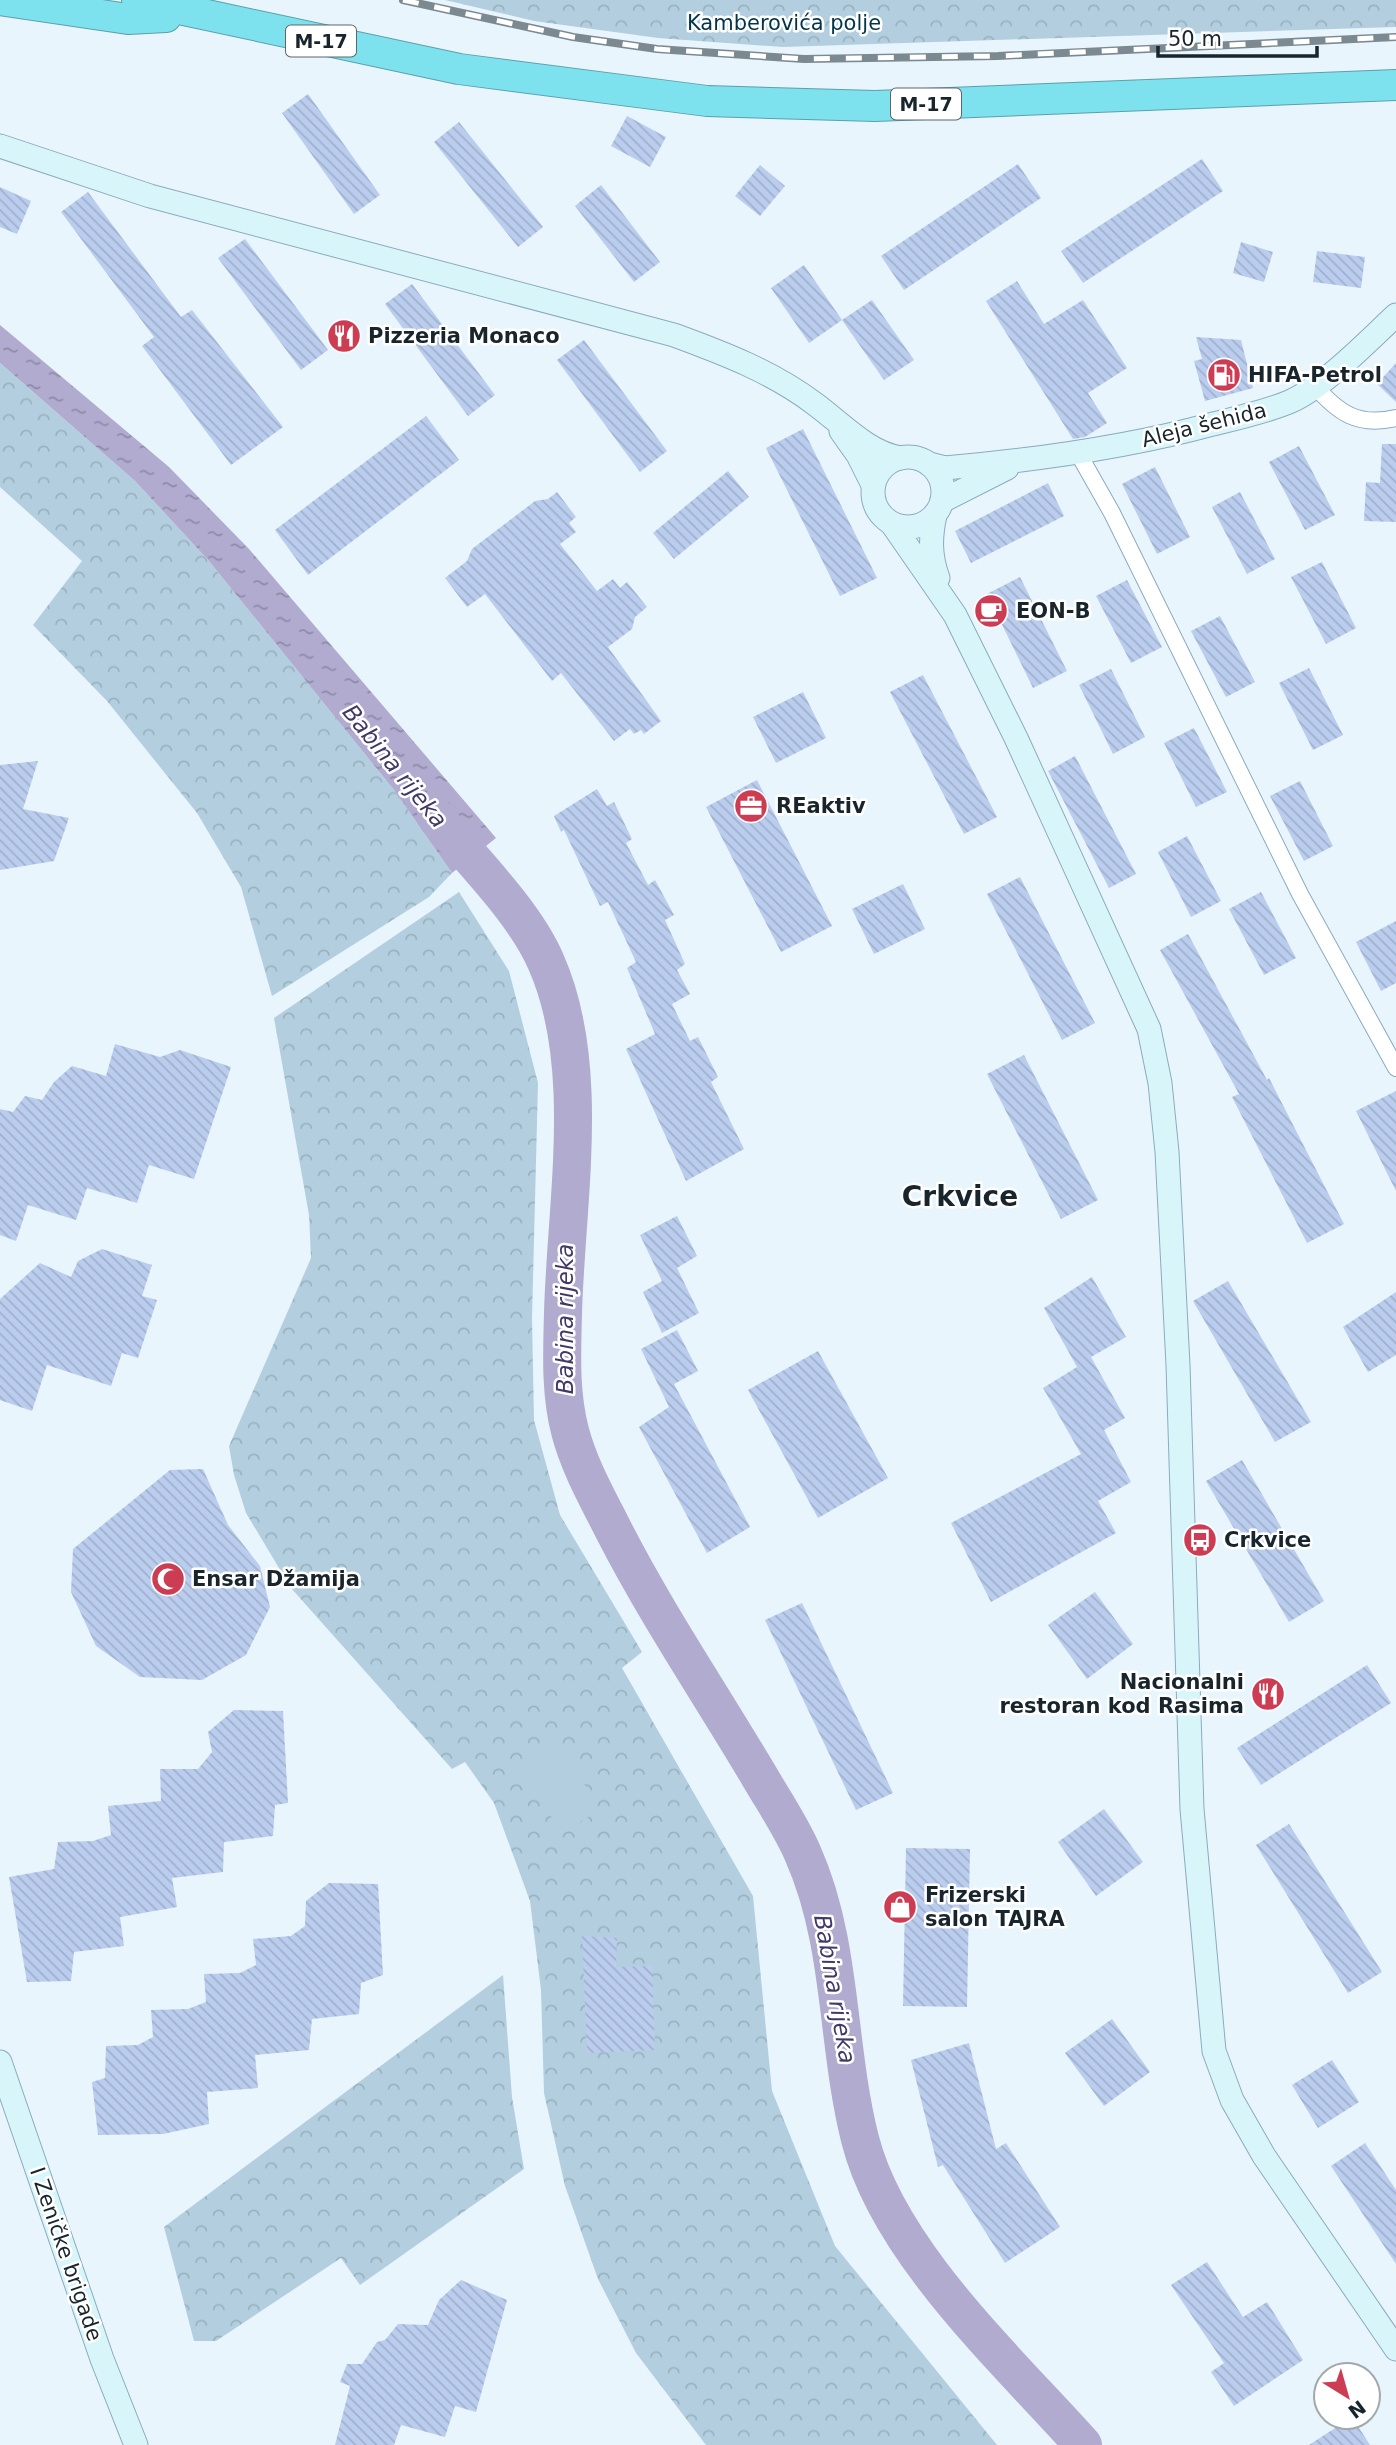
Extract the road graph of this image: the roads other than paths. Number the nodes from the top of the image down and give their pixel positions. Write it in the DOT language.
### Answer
graph roads {
  1 [pos="0,0"];
  2 [pos="137,0"];
  3 [pos="176,6"];
  4 [pos="1396,85"];
  5 [pos="0,146"];
  6 [pos="1396,315"];
  7 [pos="1314,385"];
  8 [pos="1396,418"];
  9 [pos="833,420"];
  10 [pos="1078,453"];
  11 [pos="901,458"];
  12 [pos="1023,461"];
  13 [pos="929,464"];
  14 [pos="873,485"];
  15 [pos="938,508"];
  16 [pos="892,524"];
  17 [pos="943,594"];
  18 [pos="1396,1068"];
  19 [pos="0,2062"];
  20 [pos="1396,2349"];
  21 [pos="136,2445"];
  1 -- 3 [label="highway"];
  2 -- 3 [label="highway, M-17"];
  3 -- 4 [label="highway, M-17"];
  5 -- 9 [label="main road"];
  6 -- 7 [label="main road, Aleja šehida"];
  7 -- 8 [label="street"];
  7 -- 10 [label="main road, Aleja šehida"];
  9 -- 11 [label="main road"];
  9 -- 14 [label="main road"];
  10 -- 12 [label="main road, Aleja šehida"];
  10 -- 18 [label="street"];
  11 -- 13 [label="main road"];
  11 -- 14 [label="main road"];
  12 -- 13 [label="main road, Aleja šehida"];
  12 -- 15 [label="main road, Aleja šehida"];
  13 -- 15 [label="main road"];
  14 -- 16 [label="main road"];
  15 -- 16 [label="main road"];
  15 -- 17 [label="main road"];
  16 -- 17 [label="main road"];
  17 -- 20 [label="main road"];
  19 -- 21 [label="main road, I Zeničke brigade"];
}
